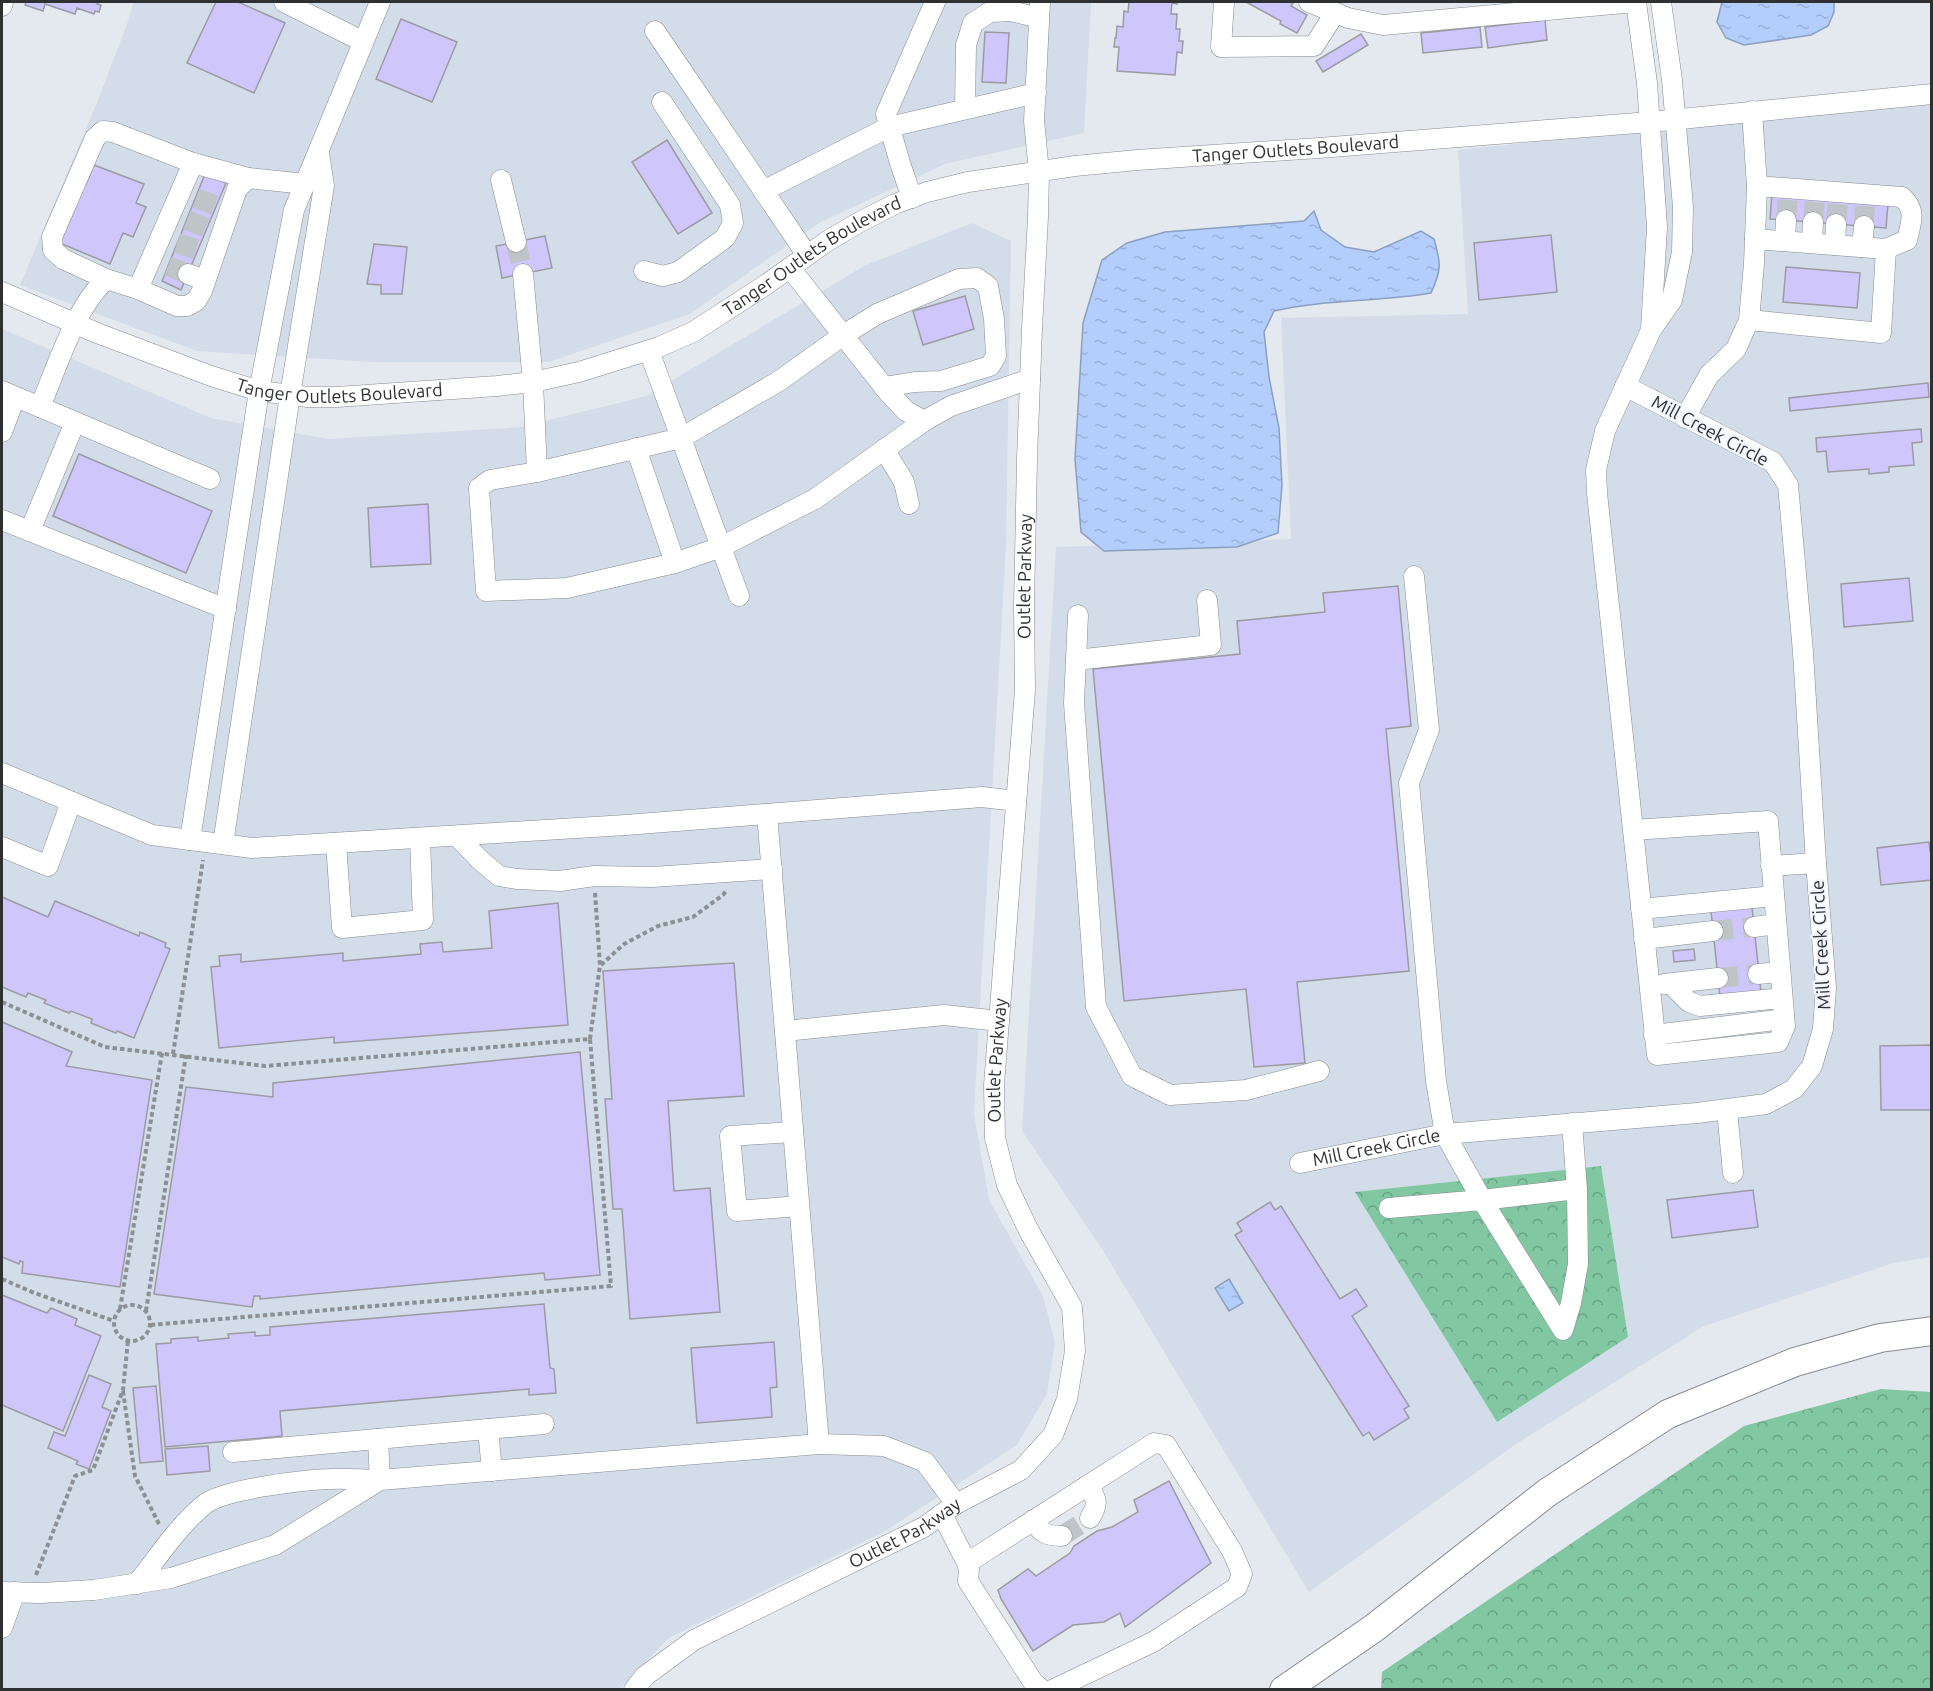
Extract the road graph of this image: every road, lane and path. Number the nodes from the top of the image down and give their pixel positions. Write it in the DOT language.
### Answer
graph roads {
  1 [pos="284,2"];
  2 [pos="380,2"];
  3 [pos="935,2"];
  4 [pos="1224,2"];
  5 [pos="1309,2"];
  6 [pos="1636,2"];
  7 [pos="1661,2"];
  8 [pos="1040,10"];
  9 [pos="1335,13"];
  10 [pos="656,31"];
  11 [pos="362,41"];
  12 [pos="1036,93"];
  13 [pos="1932,94"];
  14 [pos="662,102"];
  15 [pos="965,108"];
  16 [pos="1752,111"];
  17 [pos="1675,119"];
  18 [pos="1650,122"];
  19 [pos="889,127"];
  20 [pos="319,153"];
  21 [pos="193,163"];
  22 [pos="1039,172"];
  23 [pos="248,178"];
  24 [pos="501,180"];
  25 [pos="306,184"];
  26 [pos="1757,186"];
  27 [pos="763,191"];
  28 [pos="912,198"];
  29 [pos="1786,220"];
  30 [pos="1813,222"];
  31 [pos="1836,224"];
  32 [pos="1864,226"];
  33 [pos="1755,239"];
  34 [pos="1785,241"];
  35 [pos="516,242"];
  36 [pos="1812,243"];
  37 [pos="1835,245"];
  38 [pos="1862,247"];
  39 [pos="1886,249"];
  40 [pos="807,255"];
  41 [pos="790,268"];
  42 [pos="644,271"];
  43 [pos="523,274"];
  44 [pos="106,279"];
  45 [pos="138,289"];
  46 [pos="2,292"];
  47 [pos="1749,320"];
  48 [pos="75,323"];
  49 [pos="1651,330"];
  50 [pos="842,336"];
  51 [pos="649,351"];
  52 [pos="1030,379"];
  53 [pos="533,382"];
  54 [pos="1625,386"];
  55 [pos="884,387"];
  56 [pos="259,391"];
  57 [pos="8,394"];
  58 [pos="290,395"];
  59 [pos="40,407"];
  60 [pos="1685,418"];
  61 [pos="924,421"];
  62 [pos="75,422"];
  63 [pos="2,432"];
  64 [pos="681,438"];
  65 [pos="636,448"];
  66 [pos="884,449"];
  67 [pos="537,472"];
  68 [pos="210,479"];
  69 [pos="909,504"];
  70 [pos="2,520"];
  71 [pos="30,531"];
  72 [pos="721,547"];
  73 [pos="675,564"];
  74 [pos="1414,576"];
  75 [pos="739,596"];
  76 [pos="1207,600"];
  77 [pos="226,609"];
  78 [pos="1078,615"];
  79 [pos="1076,660"];
  80 [pos="2,773"];
  81 [pos="1016,801"];
  82 [pos="71,802"];
  83 [pos="767,814"];
  84 [pos="1633,830"];
  85 [pos="457,836"];
  86 [pos="420,838"];
  87 [pos="206,842"];
  88 [pos="336,843"];
  89 [pos="2,847"];
  90 [pos="1816,863"];
  91 [pos="1771,866"];
  92 [pos="772,869"];
  93 [pos="741,872"];
  94 [pos="594,876"];
  95 [pos="1774,896"];
  96 [pos="1641,909"];
  97 [pos="1776,924"];
  98 [pos="1754,927"];
  99 [pos="1713,931"];
  100 [pos="1644,939"];
  101 [pos="600,965"];
  102 [pos="1780,972"];
  103 [pos="1758,974"];
  104 [pos="1718,978"];
  105 [pos="1671,984"];
  106 [pos="1649,986"];
  107 [pos="1782,998"];
  108 [pos="2,1002"];
  109 [pos="999,1021"];
  110 [pos="785,1031"];
  111 [pos="590,1039"];
  112 [pos="162,1053"];
  113 [pos="173,1054"];
  114 [pos="186,1055"];
  115 [pos="1320,1071"];
  116 [pos="1727,1110"];
  117 [pos="1572,1124"];
  118 [pos="793,1132"];
  119 [pos="1445,1134"];
  120 [pos="1300,1163"];
  121 [pos="1732,1173"];
  122 [pos="1577,1189"];
  123 [pos="1482,1200"];
  124 [pos="799,1206"];
  125 [pos="1389,1208"];
  126 [pos="2,1280"];
  127 [pos="120,1309"];
  128 [pos="146,1311"];
  129 [pos="114,1321"];
  130 [pos="150,1325"];
  131 [pos="1932,1331"];
  132 [pos="128,1340"];
  133 [pos="123,1390"];
  134 [pos="544,1424"];
  135 [pos="488,1429"];
  136 [pos="378,1439"];
  137 [pos="819,1444"];
  138 [pos="233,1452"];
  139 [pos="492,1471"];
  140 [pos="380,1480"];
  141 [pos="1088,1485"];
  142 [pos="949,1509"];
  143 [pos="1090,1518"];
  144 [pos="1033,1520"];
  145 [pos="1062,1536"];
  146 [pos="169,1543"];
  147 [pos="967,1563"];
  148 [pos="137,1584"];
  149 [pos="15,1592"];
  150 [pos="2,1628"];
  151 [pos="634,1689"];
  152 [pos="1042,1689"];
  153 [pos="1052,1689"];
  154 [pos="1284,1689"];
  1 -- 11 [label="street"];
  2 -- 11 [label="street"];
  3 -- 19 [label="street"];
  4 -- 9 [label="street"];
  5 -- 9 [label="street"];
  6 -- 9 [label="street"];
  6 -- 18 [label="street"];
  7 -- 17 [label="street"];
  8 -- 12 [label="street, Outlet Parkway"];
  8 -- 15 [label="street"];
  10 -- 27 [label="street"];
  11 -- 20 [label="street"];
  12 -- 15 [label="street"];
  12 -- 22 [label="street, Outlet Parkway"];
  13 -- 16 [label="street"];
  14 -- 42 [label="street"];
  15 -- 19 [label="street"];
  16 -- 17 [label="street, Tanger Outlets Boulevard"];
  16 -- 26 [label="street"];
  17 -- 18 [label="street, Tanger Outlets Boulevard"];
  17 -- 49 [label="street"];
  18 -- 22 [label="street, Tanger Outlets Boulevard"];
  18 -- 49 [label="street"];
  19 -- 27 [label="street"];
  19 -- 28 [label="street"];
  20 -- 25 [label="street"];
  20 -- 58 [label="street"];
  21 -- 23 [label="street"];
  21 -- 44 [label="street"];
  21 -- 45 [label="street"];
  22 -- 28 [label="street, Tanger Outlets Boulevard"];
  22 -- 52 [label="street, Outlet Parkway"];
  23 -- 25 [label="street"];
  23 -- 45 [label="street"];
  24 -- 35 [label="street"];
  25 -- 56 [label="street"];
  26 -- 33 [label="street"];
  26 -- 39 [label="street"];
  27 -- 40 [label="street"];
  28 -- 40 [label="street, Tanger Outlets Boulevard"];
  29 -- 34 [label="street"];
  30 -- 36 [label="street"];
  31 -- 37 [label="street"];
  32 -- 38 [label="street"];
  33 -- 34 [label="street"];
  33 -- 47 [label="street"];
  34 -- 36 [label="street"];
  36 -- 37 [label="street"];
  37 -- 38 [label="street"];
  38 -- 39 [label="street"];
  39 -- 47 [label="street"];
  40 -- 41 [label="street, Tanger Outlets Boulevard"];
  41 -- 50 [label="street"];
  41 -- 51 [label="street, Tanger Outlets Boulevard"];
  43 -- 53 [label="street"];
  44 -- 45 [label="street"];
  44 -- 48 [label="street"];
  46 -- 48 [label="street, Tanger Outlets Boulevard"];
  47 -- 60 [label="street"];
  48 -- 56 [label="street, Tanger Outlets Boulevard"];
  48 -- 59 [label="street"];
  49 -- 54 [label="street"];
  50 -- 55 [label="street"];
  50 -- 55 [label="street"];
  50 -- 64 [label="street"];
  51 -- 53 [label="street, Tanger Outlets Boulevard"];
  51 -- 64 [label="street"];
  52 -- 61 [label="street"];
  52 -- 81 [label="street, Outlet Parkway"];
  53 -- 58 [label="street, Tanger Outlets Boulevard"];
  53 -- 67 [label="street"];
  54 -- 60 [label="street, Mill Creek Circle"];
  54 -- 84 [label="street"];
  55 -- 61 [label="street"];
  56 -- 58 [label="street, Tanger Outlets Boulevard"];
  56 -- 77 [label="street"];
  57 -- 59 [label="street"];
  57 -- 63 [label="street"];
  58 -- 87 [label="street"];
  59 -- 62 [label="street"];
  60 -- 90 [label="street, Mill Creek Circle"];
  61 -- 66 [label="street"];
  62 -- 68 [label="street"];
  62 -- 71 [label="street"];
  64 -- 65 [label="street"];
  64 -- 72 [label="street"];
  65 -- 67 [label="street"];
  65 -- 73 [label="street"];
  66 -- 69 [label="street"];
  66 -- 72 [label="street"];
  67 -- 73 [label="street"];
  70 -- 71 [label="street"];
  71 -- 77 [label="street"];
  72 -- 73 [label="street"];
  72 -- 75 [label="street"];
  74 -- 119 [label="street"];
  76 -- 79 [label="street"];
  77 -- 87 [label="street"];
  78 -- 79 [label="street"];
  79 -- 115 [label="street"];
  80 -- 82 [label="street"];
  81 -- 83 [label="street"];
  81 -- 109 [label="street, Outlet Parkway"];
  82 -- 87 [label="street"];
  82 -- 89 [label="street"];
  83 -- 85 [label="street"];
  83 -- 92 [label="street"];
  84 -- 91 [label="street"];
  84 -- 96 [label="street"];
  85 -- 86 [label="street"];
  85 -- 94 [label="street"];
  86 -- 88 [label="street"];
  86 -- 88 [label="street"];
  87 -- 88 [label="street"];
  87 -- 113 [label="path"];
  90 -- 91 [label="street"];
  90 -- 116 [label="street, Mill Creek Circle"];
  91 -- 95 [label="street"];
  92 -- 93 [label="street"];
  92 -- 110 [label="street"];
  93 -- 94 [label="street"];
  93 -- 101 [label="path"];
  94 -- 101 [label="path"];
  95 -- 96 [label="street"];
  95 -- 97 [label="street"];
  96 -- 100 [label="street"];
  97 -- 98 [label="street"];
  97 -- 102 [label="street"];
  99 -- 100 [label="street"];
  100 -- 106 [label="street"];
  101 -- 111 [label="path"];
  102 -- 103 [label="street"];
  102 -- 107 [label="street"];
  104 -- 105 [label="street"];
  105 -- 106 [label="street"];
  105 -- 107 [label="street"];
  106 -- 107 [label="street"];
  108 -- 112 [label="path"];
  109 -- 110 [label="street"];
  109 -- 142 [label="street, Outlet Parkway"];
  110 -- 118 [label="street"];
  111 -- 114 [label="path"];
  111 -- 130 [label="path"];
  112 -- 113 [label="path"];
  112 -- 127 [label="path"];
  113 -- 114 [label="path"];
  114 -- 128 [label="path"];
  116 -- 117 [label="street, Mill Creek Circle"];
  116 -- 121 [label="street"];
  117 -- 119 [label="street, Mill Creek Circle"];
  117 -- 122 [label="street"];
  118 -- 124 [label="street"];
  118 -- 124 [label="street"];
  119 -- 120 [label="street, Mill Creek Circle"];
  119 -- 123 [label="street"];
  122 -- 123 [label="street"];
  122 -- 123 [label="street"];
  123 -- 125 [label="street"];
  124 -- 137 [label="street"];
  126 -- 129 [label="path"];
  127 -- 128 [label="path"];
  127 -- 129 [label="path"];
  128 -- 130 [label="path"];
  129 -- 132 [label="path"];
  130 -- 132 [label="path"];
  131 -- 154 [label="highway"];
  132 -- 133 [label="path"];
  133 -- 146 [label="path"];
  133 -- 149 [label="path"];
  134 -- 135 [label="street"];
  135 -- 136 [label="street"];
  135 -- 139 [label="street"];
  136 -- 138 [label="street"];
  136 -- 140 [label="street"];
  137 -- 139 [label="street"];
  137 -- 142 [label="street"];
  139 -- 140 [label="street"];
  140 -- 146 [label="street"];
  140 -- 148 [label="street"];
  141 -- 143 [label="street"];
  141 -- 144 [label="street"];
  141 -- 153 [label="street"];
  142 -- 147 [label="street"];
  142 -- 151 [label="street, Outlet Parkway"];
  144 -- 145 [label="street"];
  144 -- 147 [label="street"];
  146 -- 148 [label="street"];
  147 -- 152 [label="street"];
  148 -- 149 [label="street"];
  149 -- 150 [label="street"];
}
